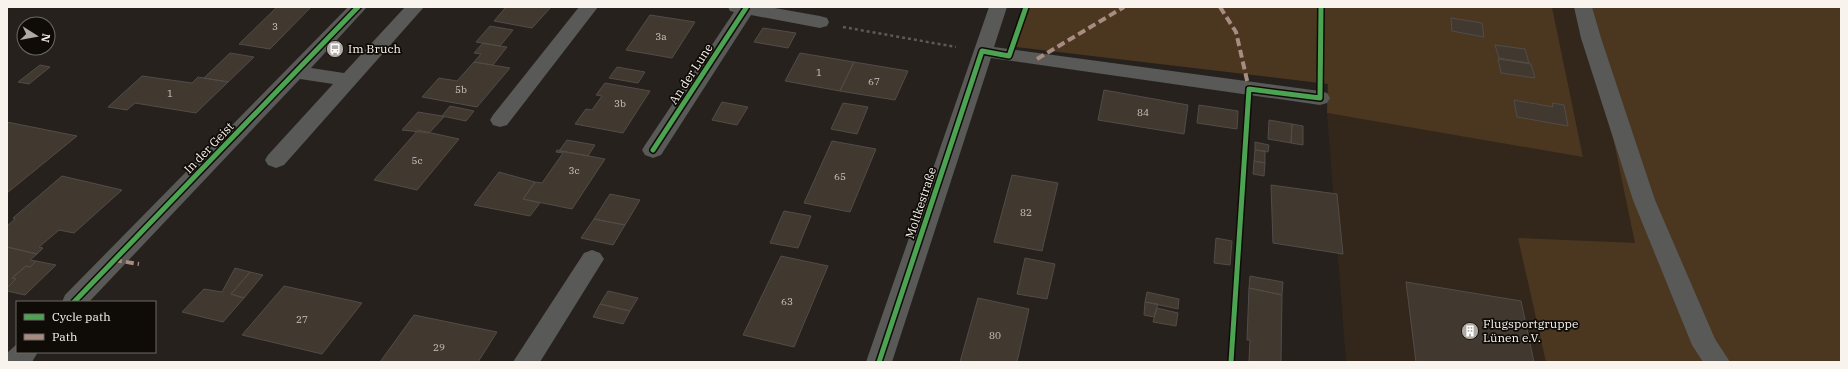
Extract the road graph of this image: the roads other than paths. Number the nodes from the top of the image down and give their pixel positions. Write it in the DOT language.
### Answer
graph roads {
  1 [pos="358,7"];
  2 [pos="415,7"];
  3 [pos="589,7"];
  4 [pos="998,7"];
  5 [pos="1583,7"];
  6 [pos="741,8"];
  7 [pos="820,22"];
  8 [pos="982,51"];
  9 [pos="296,72"];
  10 [pos="349,80"];
  11 [pos="1320,98"];
  12 [pos="500,120"];
  13 [pos="653,150"];
  14 [pos="276,160"];
  15 [pos="592,259"];
  16 [pos="75,301"];
  17 [pos="24,353"];
  18 [pos="15,362"];
  19 [pos="526,362"];
  20 [pos="879,362"];
  21 [pos="1717,362"];
  1 -- 9 [label="street, In der Geist"];
  2 -- 10 [label="street"];
  3 -- 12 [label="street"];
  4 -- 8 [label="street, Moltkestraße"];
  5 -- 21 [label="street"];
  6 -- 7 [label="street, An der Lune"];
  6 -- 13 [label="street, An der Lune"];
  8 -- 11 [label="street"];
  8 -- 20 [label="street, Moltkestraße"];
  9 -- 10 [label="street"];
  9 -- 16 [label="street, In der Geist"];
  10 -- 14 [label="street"];
  15 -- 19 [label="street"];
  17 -- 18 [label="street"];
}
